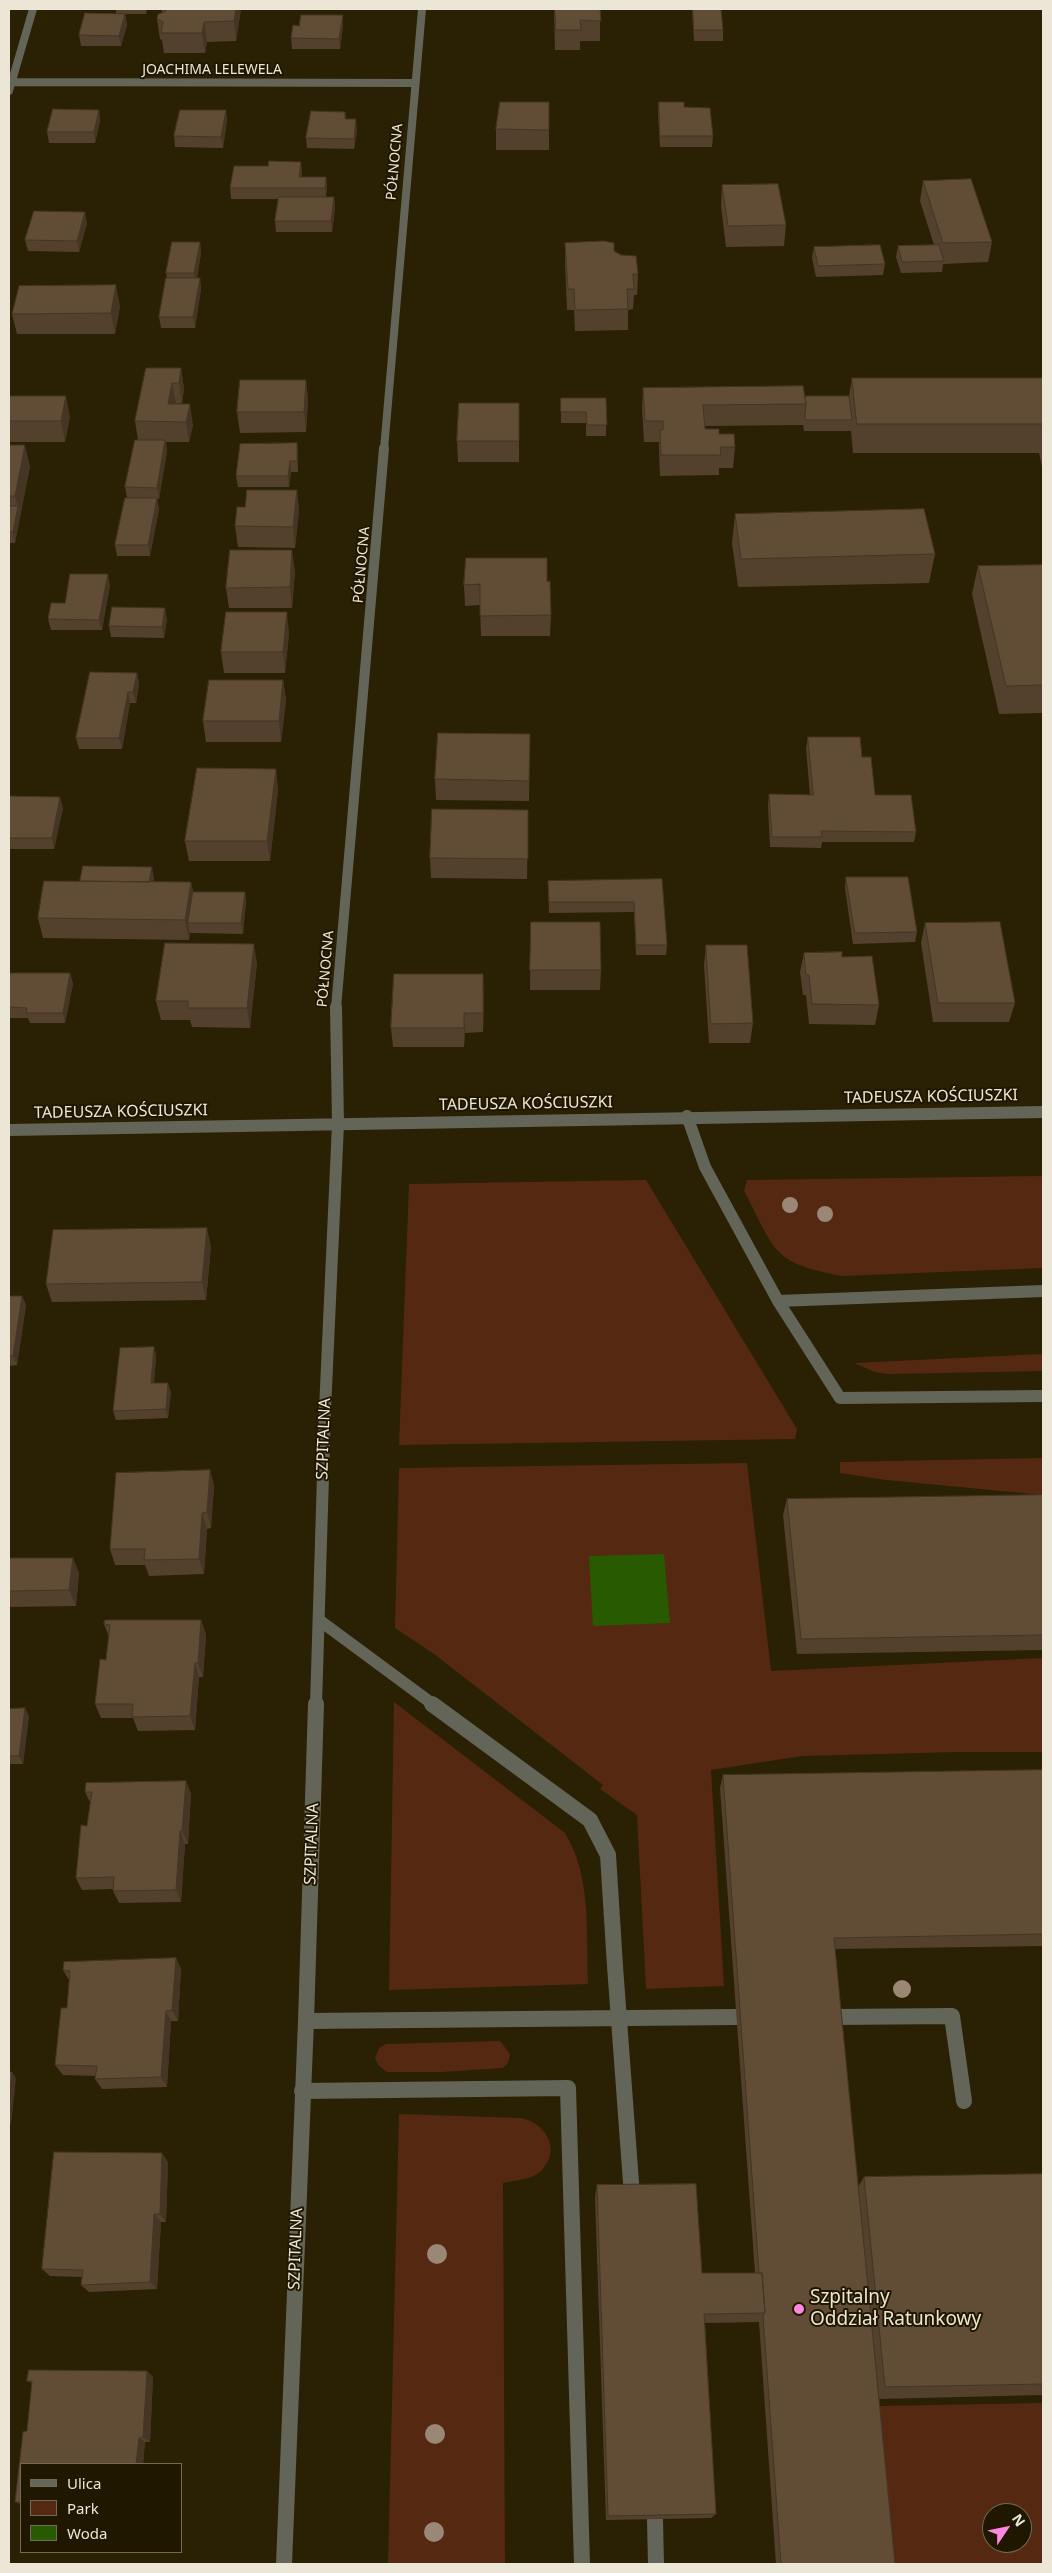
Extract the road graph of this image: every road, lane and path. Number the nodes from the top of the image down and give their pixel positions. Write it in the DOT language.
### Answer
graph roads {
  1 [pos="33,9"];
  2 [pos="422,9"];
  3 [pos="10,82"];
  4 [pos="415,83"];
  5 [pos="9,91"];
  6 [pos="1043,1112"];
  7 [pos="687,1116"];
  8 [pos="338,1124"];
  9 [pos="9,1130"];
  10 [pos="1043,1291"];
  11 [pos="778,1301"];
  12 [pos="1043,1396"];
  13 [pos="320,1620"];
  14 [pos="737,2017"];
  15 [pos="836,2017"];
  16 [pos="306,2022"];
  17 [pos="302,2091"];
  18 [pos="964,2101"];
  19 [pos="632,2196"];
  20 [pos="655,2520"];
  21 [pos="284,2564"];
  22 [pos="582,2564"];
  23 [pos="656,2564"];
  1 -- 3 [label="street"];
  2 -- 4 [label="street, PÓŁNOCNA"];
  3 -- 4 [label="street, JOACHIMA LELEWELA"];
  3 -- 5 [label="street"];
  4 -- 8 [label="street, PÓŁNOCNA"];
  6 -- 7 [label="street, TADEUSZA KOŚCIUSZKI"];
  7 -- 8 [label="street, TADEUSZA KOŚCIUSZKI"];
  7 -- 11 [label="street"];
  8 -- 9 [label="street, TADEUSZA KOŚCIUSZKI"];
  8 -- 13 [label="street, SZPITALNA"];
  10 -- 11 [label="street"];
  11 -- 12 [label="street"];
  13 -- 16 [label="street, SZPITALNA"];
  13 -- 19 [label="street, bridge"];
  14 -- 16 [label="street"];
  15 -- 18 [label="street"];
  16 -- 17 [label="street, SZPITALNA"];
  17 -- 21 [label="street, SZPITALNA"];
  17 -- 22 [label="street"];
  20 -- 23 [label="street"];
}
